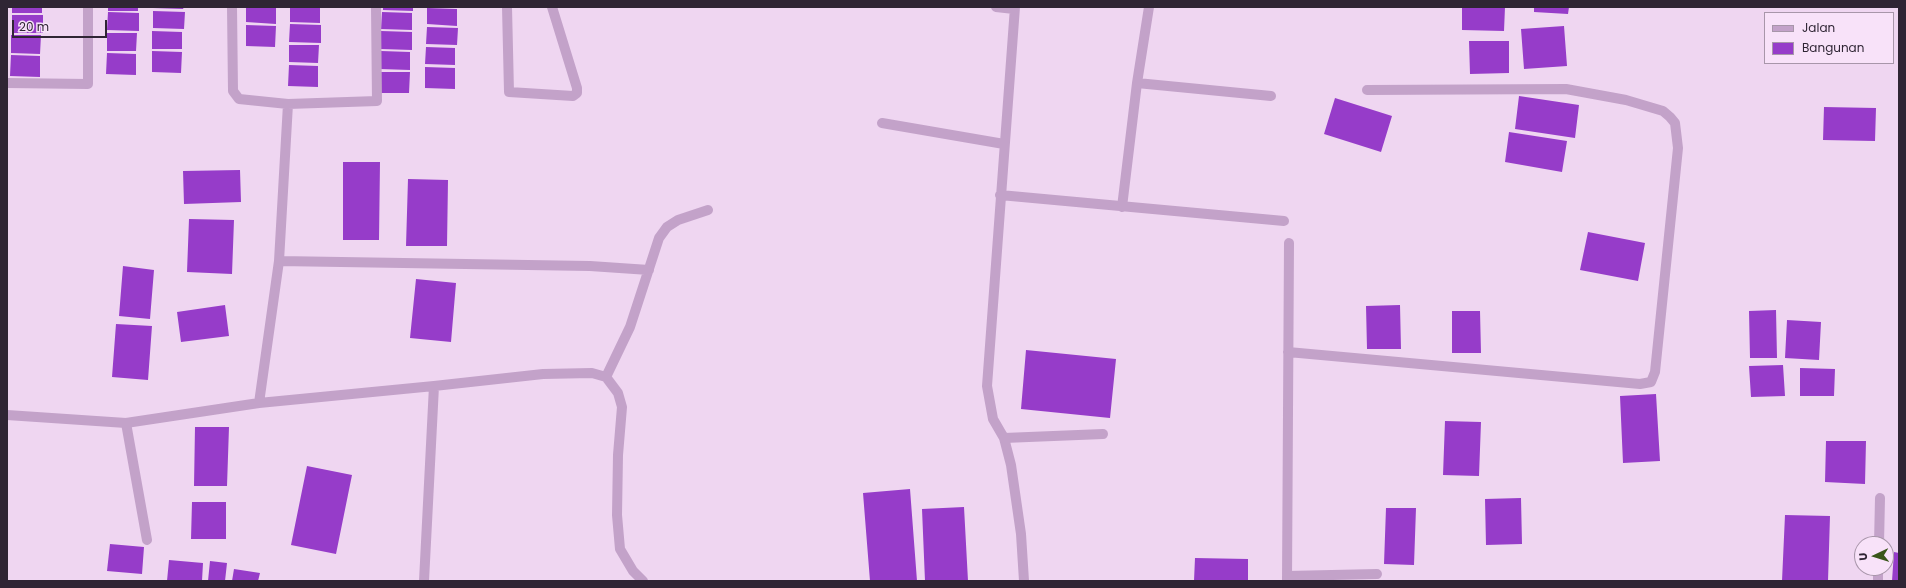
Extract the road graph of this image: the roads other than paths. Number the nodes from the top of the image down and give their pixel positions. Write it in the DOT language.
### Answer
graph roads {
  1 [pos="88,7"];
  2 [pos="232,7"];
  3 [pos="376,7"];
  4 [pos="507,7"];
  5 [pos="552,7"];
  6 [pos="996,7"];
  7 [pos="1149,7"];
  8 [pos="1015,8"];
  9 [pos="7,83"];
  10 [pos="1137,83"];
  11 [pos="1367,90"];
  12 [pos="1270,96"];
  13 [pos="288,104"];
  14 [pos="882,123"];
  15 [pos="1004,144"];
  16 [pos="1000,195"];
  17 [pos="1122,207"];
  18 [pos="708,210"];
  19 [pos="1284,221"];
  20 [pos="1289,243"];
  21 [pos="279,261"];
  22 [pos="649,270"];
  23 [pos="1288,352"];
  24 [pos="606,378"];
  25 [pos="434,386"];
  26 [pos="259,403"];
  27 [pos="7,415"];
  28 [pos="126,423"];
  29 [pos="1103,434"];
  30 [pos="1004,438"];
  31 [pos="1880,498"];
  32 [pos="1879,536"];
  33 [pos="147,540"];
  34 [pos="1377,574"];
  35 [pos="1287,579"];
  36 [pos="424,581"];
  37 [pos="643,581"];
  38 [pos="1024,581"];
  1 -- 9 [label="street"];
  2 -- 13 [label="street"];
  3 -- 13 [label="street"];
  4 -- 5 [label="street"];
  6 -- 8 [label="street"];
  7 -- 10 [label="street"];
  8 -- 15 [label="street"];
  10 -- 12 [label="street"];
  10 -- 17 [label="street"];
  11 -- 23 [label="street"];
  13 -- 21 [label="street"];
  14 -- 15 [label="street"];
  15 -- 16 [label="street"];
  16 -- 17 [label="street"];
  16 -- 30 [label="street"];
  17 -- 19 [label="street"];
  18 -- 22 [label="street"];
  20 -- 23 [label="street"];
  21 -- 22 [label="street"];
  21 -- 26 [label="street"];
  22 -- 24 [label="street"];
  23 -- 35 [label="street"];
  24 -- 25 [label="street"];
  24 -- 37 [label="street"];
  25 -- 26 [label="street"];
  25 -- 36 [label="street"];
  26 -- 28 [label="street"];
  27 -- 28 [label="street"];
  28 -- 33 [label="street"];
  29 -- 30 [label="street"];
  30 -- 38 [label="street"];
  31 -- 32 [label="street"];
  34 -- 35 [label="street"];
}
